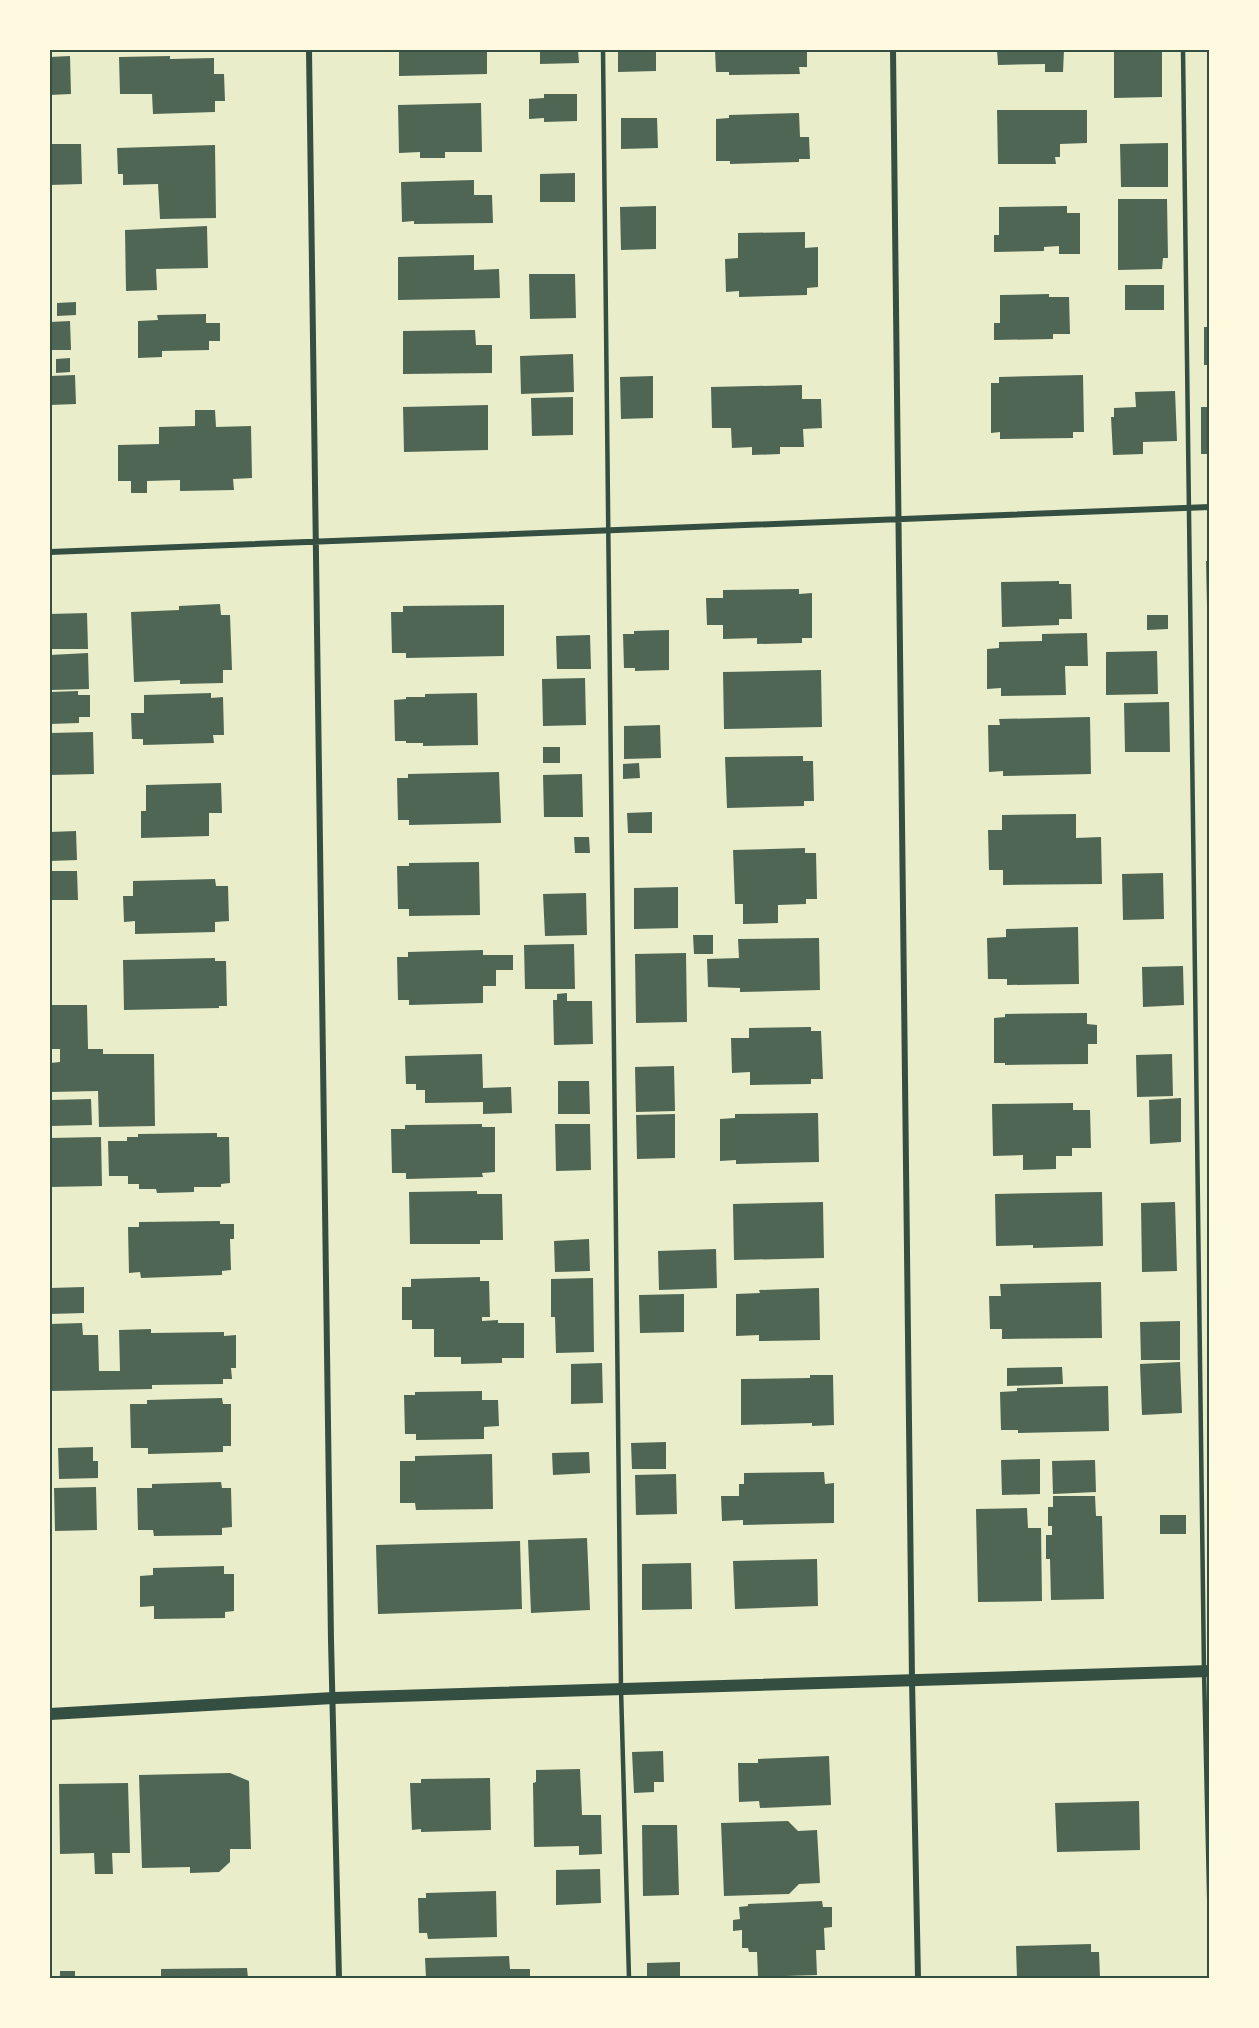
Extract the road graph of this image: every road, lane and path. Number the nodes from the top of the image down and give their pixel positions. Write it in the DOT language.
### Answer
graph roads {
  1 [pos="309,50"];
  2 [pos="603,50"];
  3 [pos="893,50"];
  4 [pos="1183,50"];
  5 [pos="1209,507"];
  6 [pos="1189,508"];
  7 [pos="899,519"];
  8 [pos="608,530"];
  9 [pos="316,541"];
  10 [pos="50,552"];
  11 [pos="1207,1671"];
  12 [pos="912,1680"];
  13 [pos="621,1689"];
  14 [pos="333,1698"];
  15 [pos="50,1714"];
  16 [pos="1209,1934"];
  17 [pos="339,1978"];
  18 [pos="629,1978"];
  19 [pos="918,1978"];
  1 -- 9 [label="street"];
  2 -- 8 [label="lane"];
  3 -- 7 [label="street"];
  4 -- 6 [label="lane"];
  5 -- 6 [label="street"];
  6 -- 7 [label="street"];
  6 -- 11 [label="lane"];
  7 -- 8 [label="street"];
  7 -- 12 [label="street"];
  8 -- 9 [label="street"];
  8 -- 13 [label="lane"];
  9 -- 10 [label="street"];
  9 -- 14 [label="street"];
  11 -- 12 [label="main road"];
  11 -- 16 [label="lane"];
  12 -- 13 [label="main road"];
  12 -- 19 [label="street"];
  13 -- 14 [label="main road"];
  13 -- 18 [label="lane"];
  14 -- 15 [label="main road"];
  14 -- 17 [label="street"];
}
